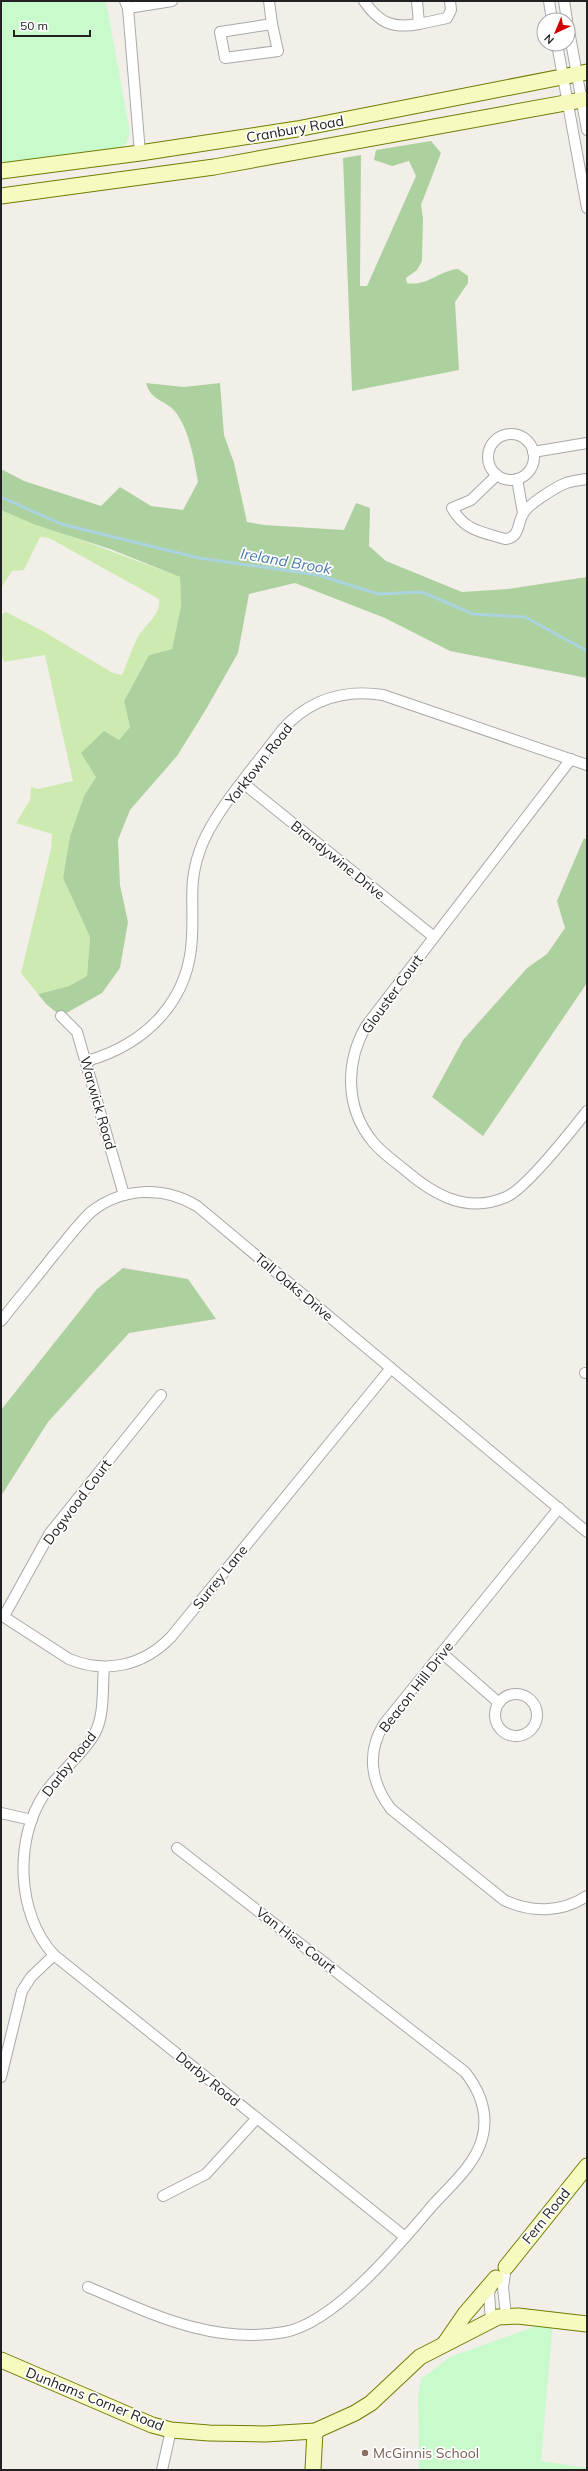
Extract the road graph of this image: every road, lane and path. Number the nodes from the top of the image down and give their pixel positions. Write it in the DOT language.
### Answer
graph roads {
  1 [pos="172,1"];
  2 [pos="269,1"];
  3 [pos="364,1"];
  4 [pos="417,1"];
  5 [pos="450,1"];
  6 [pos="549,1"];
  7 [pos="564,1"];
  8 [pos="127,5"];
  9 [pos="551,12"];
  10 [pos="566,12"];
  11 [pos="272,24"];
  12 [pos="420,24"];
  13 [pos="561,52"];
  14 [pos="572,52"];
  15 [pos="576,74"];
  16 [pos="579,101"];
  17 [pos="587,130"];
  18 [pos="140,153"];
  19 [pos="1,171"];
  20 [pos="1,196"];
  21 [pos="587,208"];
  22 [pos="587,443"];
  23 [pos="533,452"];
  24 [pos="497,475"];
  25 [pos="517,479"];
  26 [pos="587,479"];
  27 [pos="523,512"];
  28 [pos="570,759"];
  29 [pos="587,765"];
  30 [pos="243,783"];
  31 [pos="434,937"];
  32 [pos="61,1016"];
  33 [pos="87,1061"];
  34 [pos="587,1111"];
  35 [pos="124,1195"];
  36 [pos="1,1321"];
  37 [pos="391,1368"];
  38 [pos="161,1395"];
  39 [pos="559,1508"];
  40 [pos="587,1532"];
  41 [pos="2,1616"];
  42 [pos="442,1653"];
  43 [pos="104,1667"];
  44 [pos="499,1703"];
  45 [pos="1,1813"];
  46 [pos="32,1820"];
  47 [pos="177,1848"];
  48 [pos="587,1896"];
  49 [pos="54,1955"];
  50 [pos="1,2077"];
  51 [pos="257,2118"];
  52 [pos="587,2166"];
  53 [pos="163,2196"];
  54 [pos="405,2237"];
  55 [pos="501,2272"];
  56 [pos="88,2287"];
  57 [pos="506,2316"];
  58 [pos="491,2321"];
  59 [pos="587,2324"];
  60 [pos="446,2343"];
  61 [pos="1,2360"];
  62 [pos="171,2430"];
  63 [pos="315,2431"];
  64 [pos="162,2470"];
  65 [pos="313,2470"];
  1 -- 8 [label="street"];
  2 -- 11 [label="street"];
  3 -- 12 [label="street"];
  4 -- 12 [label="street"];
  5 -- 12 [label="street"];
  6 -- 9 [label="street"];
  7 -- 10 [label="street"];
  8 -- 18 [label="street"];
  11 -- 11 [label="street"];
  13 -- 15 [label="street"];
  14 -- 15 [label="street"];
  15 -- 16 [label="street"];
  15 -- 16 [label="street"];
  15 -- 18 [label="main road, Cranbury Road"];
  16 -- 17 [label="street"];
  16 -- 20 [label="main road, Cranbury Road"];
  16 -- 21 [label="street"];
  18 -- 19 [label="main road, Cranbury Road"];
  22 -- 23 [label="street"];
  23 -- 24 [label="street"];
  23 -- 25 [label="street"];
  24 -- 25 [label="street"];
  24 -- 27 [label="street"];
  25 -- 27 [label="street"];
  26 -- 27 [label="street"];
  28 -- 29 [label="street, Yorktown Road"];
  28 -- 30 [label="street, Yorktown Road"];
  28 -- 31 [label="street, Glouster Court"];
  30 -- 31 [label="street, Brandywine Drive"];
  30 -- 33 [label="street, Yorktown Road"];
  31 -- 34 [label="street, Glouster Court"];
  32 -- 33 [label="street, Warwick Road"];
  33 -- 35 [label="street, Warwick Road"];
  35 -- 36 [label="street, Tall Oaks Drive"];
  35 -- 37 [label="street, Tall Oaks Drive"];
  37 -- 39 [label="street, Tall Oaks Drive"];
  37 -- 43 [label="street, Surrey Lane"];
  38 -- 41 [label="street, Dogwood Court"];
  39 -- 40 [label="street, Tall Oaks Drive"];
  39 -- 42 [label="street, Beacon Hill Drive"];
  41 -- 43 [label="street, Surrey Lane"];
  42 -- 44 [label="street"];
  42 -- 48 [label="street, Beacon Hill Drive"];
  43 -- 46 [label="street, Darby Road"];
  44 -- 44 [label="street"];
  45 -- 46 [label="street"];
  46 -- 49 [label="street, Darby Road"];
  47 -- 54 [label="street, Van Hise Court"];
  49 -- 50 [label="street"];
  49 -- 51 [label="street, Darby Road"];
  51 -- 53 [label="street"];
  51 -- 54 [label="street, Darby Road"];
  52 -- 55 [label="main road, Fern Road"];
  54 -- 56 [label="street"];
  55 -- 57 [label="street"];
  55 -- 58 [label="street, Fern Road"];
  55 -- 60 [label="main road"];
  57 -- 58 [label="main road, Dunhams Corner Road"];
  57 -- 59 [label="main road, Dunhams Corner Road"];
  58 -- 60 [label="main road, Dunhams Corner Road"];
  60 -- 63 [label="main road, Dunhams Corner Road"];
  61 -- 62 [label="main road, Dunhams Corner Road"];
  62 -- 63 [label="main road, Dunhams Corner Road"];
  62 -- 64 [label="street"];
  63 -- 65 [label="main road"];
}
